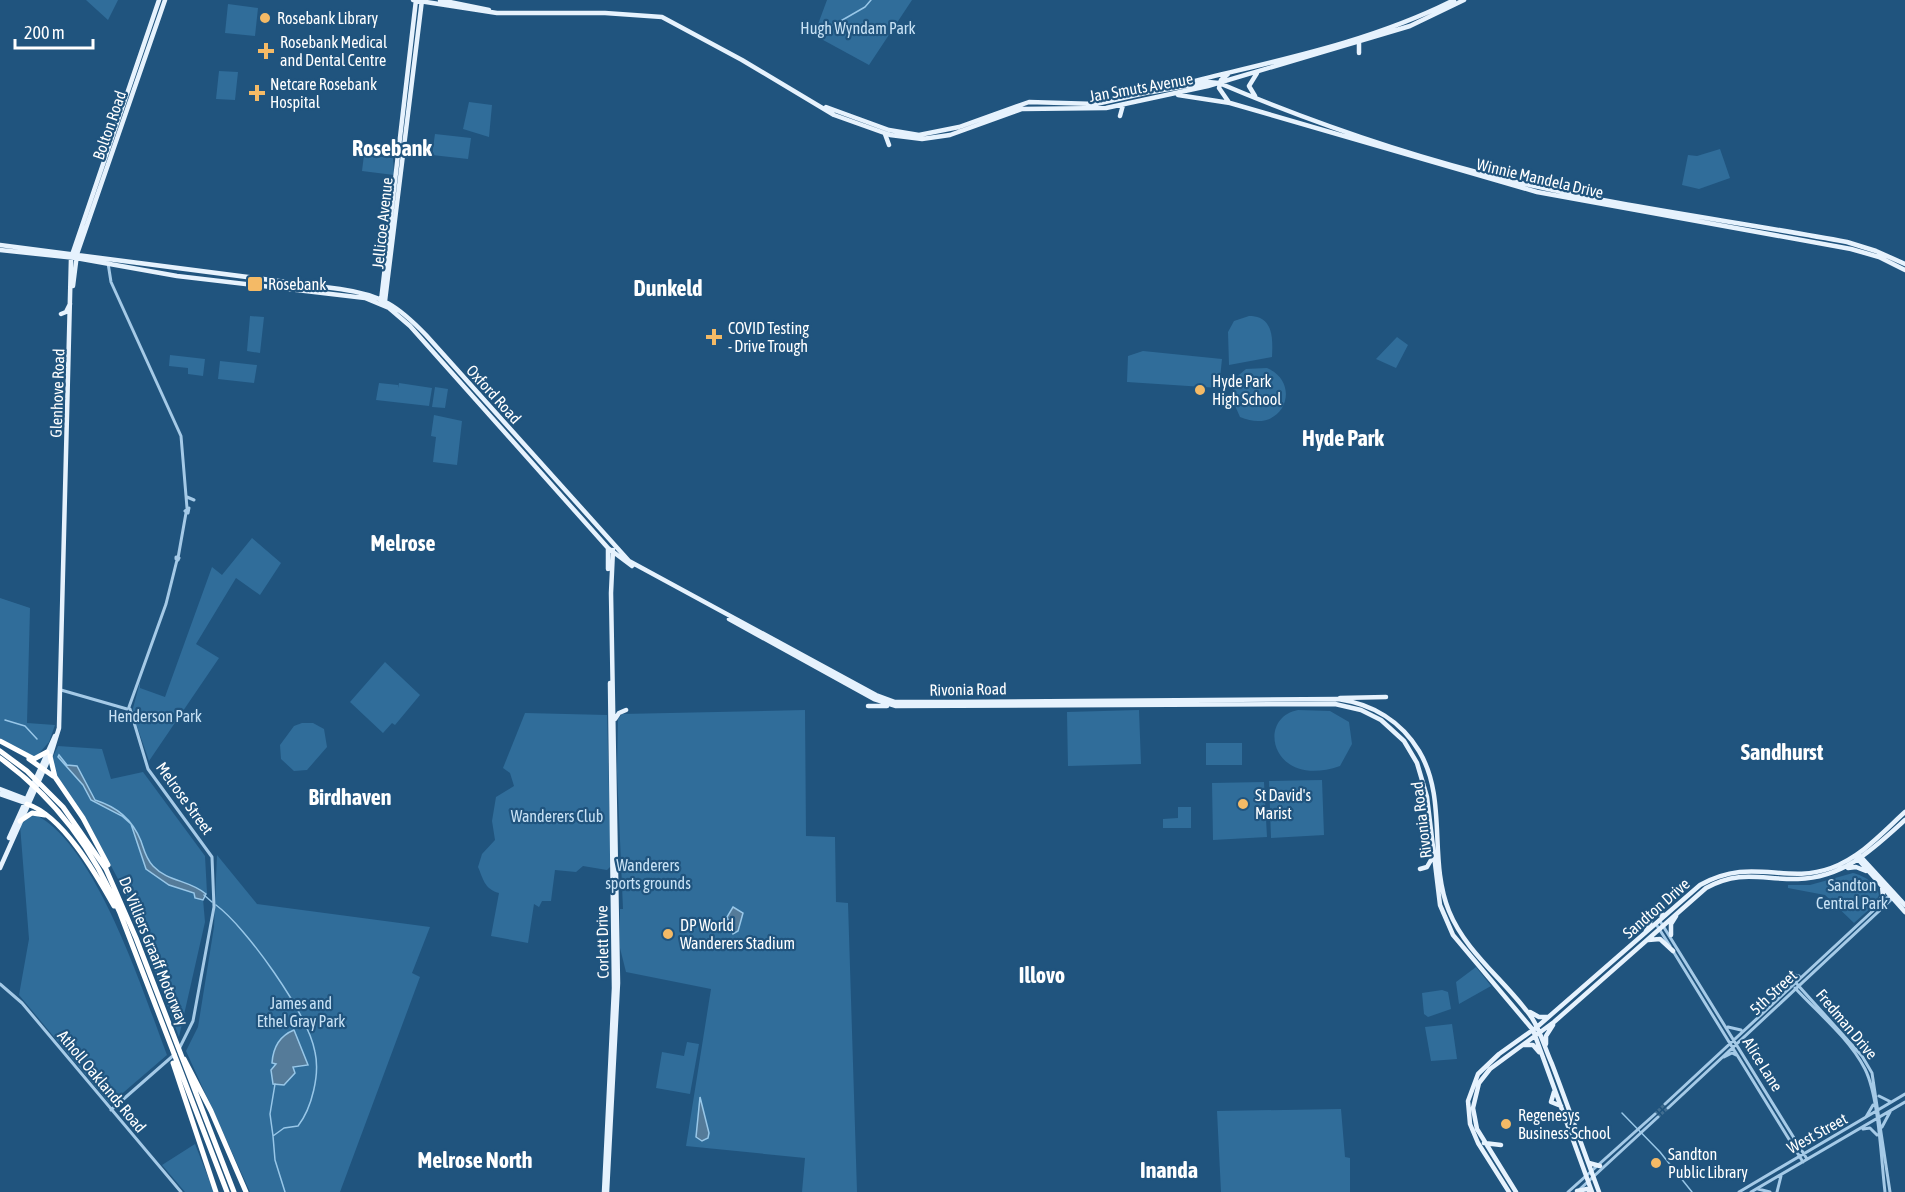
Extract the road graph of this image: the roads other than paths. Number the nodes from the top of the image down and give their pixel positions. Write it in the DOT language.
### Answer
graph roads {
  1 [pos="159,0"];
  2 [pos="165,0"];
  3 [pos="418,0"];
  4 [pos="440,0"];
  5 [pos="1454,0"];
  6 [pos="1464,0"];
  7 [pos="497,13"];
  8 [pos="1359,42"];
  9 [pos="1359,53"];
  10 [pos="1229,73"];
  11 [pos="1257,73"];
  12 [pos="1219,83"];
  13 [pos="1152,92"];
  14 [pos="1172,95"];
  15 [pos="1259,100"];
  16 [pos="1133,102"];
  17 [pos="1105,103"];
  18 [pos="1230,103"];
  19 [pos="1123,105"];
  20 [pos="820,106"];
  21 [pos="1120,116"];
  22 [pos="885,134"];
  23 [pos="889,145"];
  24 [pos="1560,182"];
  25 [pos="1561,192"];
  26 [pos="0,245"];
  27 [pos="0,250"];
  28 [pos="74,256"];
  29 [pos="92,261"];
  30 [pos="108,261"];
  31 [pos="1905,264"];
  32 [pos="1905,270"];
  33 [pos="74,274"];
  34 [pos="72,291"];
  35 [pos="72,299"];
  36 [pos="383,302"];
  37 [pos="60,314"];
  38 [pos="187,499"];
  39 [pos="194,500"];
  40 [pos="610,545"];
  41 [pos="613,552"];
  42 [pos="620,559"];
  43 [pos="612,562"];
  44 [pos="61,690"];
  45 [pos="1386,697"];
  46 [pos="1318,699"];
  47 [pos="1338,699"];
  48 [pos="912,704"];
  49 [pos="868,706"];
  50 [pos="896,706"];
  51 [pos="129,707"];
  52 [pos="1352,707"];
  53 [pos="626,710"];
  54 [pos="614,725"];
  55 [pos="0,741"];
  56 [pos="0,751"];
  57 [pos="21,752"];
  58 [pos="49,753"];
  59 [pos="0,758"];
  60 [pos="43,768"];
  61 [pos="55,777"];
  62 [pos="0,789"];
  63 [pos="0,794"];
  64 [pos="15,800"];
  65 [pos="27,801"];
  66 [pos="1905,812"];
  67 [pos="49,816"];
  68 [pos="18,819"];
  69 [pos="1905,820"];
  70 [pos="1886,838"];
  71 [pos="1432,855"];
  72 [pos="1859,857"];
  73 [pos="1,867"];
  74 [pos="1846,868"];
  75 [pos="1872,869"];
  76 [pos="1874,878"];
  77 [pos="1435,884"];
  78 [pos="115,886"];
  79 [pos="1881,886"];
  80 [pos="1893,895"];
  81 [pos="1688,902"];
  82 [pos="1905,905"];
  83 [pos="1878,906"];
  84 [pos="1671,910"];
  85 [pos="1905,912"];
  86 [pos="1660,924"];
  87 [pos="127,931"];
  88 [pos="1671,935"];
  89 [pos="1641,941"];
  90 [pos="1673,951"];
  91 [pos="1801,975"];
  92 [pos="0,984"];
  93 [pos="1795,985"];
  94 [pos="1786,990"];
  95 [pos="1787,996"];
  96 [pos="1804,998"];
  97 [pos="1517,1000"];
  98 [pos="1568,1010"];
  99 [pos="1556,1011"];
  100 [pos="1526,1021"];
  101 [pos="1724,1024"];
  102 [pos="1535,1029"];
  103 [pos="1743,1030"];
  104 [pos="1538,1035"];
  105 [pos="1734,1039"];
  106 [pos="170,1042"];
  107 [pos="1729,1043"];
  108 [pos="1736,1043"];
  109 [pos="1520,1047"];
  110 [pos="1732,1047"];
  111 [pos="1504,1050"];
  112 [pos="181,1055"];
  113 [pos="1546,1058"];
  114 [pos="1742,1061"];
  115 [pos="1715,1063"];
  116 [pos="1876,1091"];
  117 [pos="1905,1094"];
  118 [pos="1873,1101"];
  119 [pos="1892,1102"];
  120 [pos="1905,1102"];
  121 [pos="1665,1104"];
  122 [pos="1899,1106"];
  123 [pos="1668,1108"];
  124 [pos="111,1110"];
  125 [pos="1877,1111"];
  126 [pos="1782,1117"];
  127 [pos="1878,1118"];
  128 [pos="1777,1119"];
  129 [pos="1573,1121"];
  130 [pos="1860,1122"];
  131 [pos="1858,1131"];
  132 [pos="1882,1134"];
  133 [pos="1572,1136"];
  134 [pos="1878,1137"];
  135 [pos="1484,1143"];
  136 [pos="1804,1154"];
  137 [pos="1800,1157"];
  138 [pos="1807,1159"];
  139 [pos="1496,1161"];
  140 [pos="1803,1162"];
  141 [pos="1588,1163"];
  142 [pos="1600,1166"];
  143 [pos="1785,1173"];
  144 [pos="1593,1176"];
  145 [pos="1588,1180"];
  146 [pos="1752,1191"];
  147 [pos="179,1192"];
  148 [pos="216,1192"];
  149 [pos="227,1192"];
  150 [pos="234,1192"];
  151 [pos="246,1192"];
  152 [pos="605,1192"];
  153 [pos="1509,1192"];
  154 [pos="1516,1192"];
  155 [pos="1568,1192"];
  156 [pos="1577,1192"];
  157 [pos="1592,1192"];
  158 [pos="1599,1192"];
  159 [pos="1739,1192"];
  160 [pos="1770,1192"];
  161 [pos="1777,1192"];
  162 [pos="1884,1192"];
  163 [pos="1890,1192"];
  1 -- 28 [label="main road, Bolton Road"];
  2 -- 28 [label="main road, Bolton Road"];
  3 -- 7 [label="main road, Jan Smuts Avenue"];
  3 -- 36 [label="main road, Jellicoe Avenue"];
  4 -- 7 [label="main road, Jan Smuts Avenue"];
  5 -- 10 [label="main road, Jan Smuts Avenue"];
  6 -- 8 [label="main road, Jan Smuts Avenue"];
  7 -- 20 [label="main road, Jan Smuts Avenue"];
  8 -- 9 [label="main road"];
  8 -- 11 [label="main road, Jan Smuts Avenue"];
  10 -- 12 [label="main road"];
  10 -- 13 [label="main road, Jan Smuts Avenue"];
  11 -- 12 [label="main road, Jan Smuts Avenue"];
  11 -- 15 [label="main road"];
  12 -- 13 [label="main road"];
  12 -- 14 [label="main road, Jan Smuts Avenue"];
  12 -- 15 [label="main road, Winnie Mandela Drive"];
  12 -- 18 [label="main road"];
  13 -- 17 [label="main road, Jan Smuts Avenue"];
  14 -- 16 [label="main road, Jan Smuts Avenue"];
  14 -- 18 [label="main road, Winnie Mandela Drive"];
  15 -- 25 [label="main road, Winnie Mandela Drive"];
  16 -- 17 [label="main road"];
  16 -- 19 [label="main road, Jan Smuts Avenue"];
  17 -- 20 [label="main road, Jan Smuts Avenue"];
  18 -- 32 [label="main road, Winnie Mandela Drive"];
  19 -- 21 [label="main road"];
  19 -- 22 [label="main road, Jan Smuts Avenue"];
  20 -- 22 [label="main road, Jan Smuts Avenue"];
  22 -- 23 [label="main road"];
  24 -- 25 [label="main road"];
  25 -- 31 [label="main road, Winnie Mandela Drive"];
  26 -- 28 [label="main road, Oxford Road"];
  27 -- 28 [label="main road, Oxford Road"];
  28 -- 29 [label="main road, Oxford Road"];
  28 -- 30 [label="main road, Oxford Road"];
  28 -- 33 [label="main road, Glenhove Road"];
  28 -- 34 [label="main road, Glenhove Road"];
  29 -- 30 [label="main road, Oxford Road"];
  29 -- 33 [label="main road"];
  30 -- 36 [label="main road, Oxford Road"];
  30 -- 38 [label="street"];
  33 -- 34 [label="main road, Glenhove Road"];
  34 -- 35 [label="main road, Glenhove Road"];
  35 -- 37 [label="main road"];
  35 -- 44 [label="main road, Glenhove Road"];
  36 -- 40 [label="main road, Oxford Road"];
  38 -- 39 [label="street"];
  38 -- 51 [label="street"];
  40 -- 41 [label="main road"];
  40 -- 48 [label="main road, Oxford Road"];
  40 -- 152 [label="main road, Corlett Drive"];
  41 -- 42 [label="main road"];
  41 -- 43 [label="main road, Corlett Drive"];
  42 -- 43 [label="main road"];
  42 -- 50 [label="main road"];
  43 -- 54 [label="main road, Corlett Drive"];
  44 -- 51 [label="street"];
  44 -- 58 [label="main road, Glenhove Road"];
  45 -- 47 [label="main road"];
  46 -- 47 [label="main road, Rivonia Road"];
  46 -- 48 [label="main road, Rivonia Road"];
  46 -- 52 [label="main road"];
  47 -- 97 [label="main road, Rivonia Road"];
  48 -- 50 [label="main road"];
  48 -- 52 [label="main road, Rivonia Road"];
  49 -- 50 [label="main road"];
  51 -- 124 [label="street, Melrose Street"];
  52 -- 71 [label="main road, Rivonia Road"];
  53 -- 54 [label="main road"];
  54 -- 152 [label="main road, Corlett Drive"];
  55 -- 57 [label="highway"];
  56 -- 78 [label="highway, De Villiers Graaff Motorway"];
  57 -- 58 [label="highway"];
  57 -- 60 [label="highway"];
  58 -- 60 [label="main road, Glenhove Road"];
  58 -- 61 [label="highway"];
  59 -- 87 [label="highway"];
  60 -- 61 [label="highway"];
  60 -- 65 [label="main road, Glenhove Road"];
  61 -- 78 [label="highway"];
  62 -- 65 [label="main road"];
  63 -- 64 [label="main road"];
  64 -- 65 [label="main road"];
  64 -- 68 [label="main road"];
  65 -- 67 [label="highway"];
  65 -- 68 [label="main road, Glenhove Road"];
  66 -- 72 [label="main road, Sandton Drive"];
  67 -- 68 [label="highway"];
  67 -- 87 [label="highway"];
  68 -- 73 [label="main road, Glenhove Road"];
  69 -- 70 [label="main road, Sandton Drive"];
  70 -- 72 [label="main road, Sandton Drive"];
  70 -- 75 [label="main road"];
  71 -- 77 [label="main road, Rivonia Road"];
  71 -- 77 [label="main road"];
  72 -- 74 [label="main road, Sandton Drive"];
  72 -- 75 [label="main road"];
  72 -- 76 [label="main road"];
  72 -- 84 [label="main road, Sandton Drive"];
  74 -- 76 [label="main road"];
  74 -- 81 [label="main road, Sandton Drive"];
  75 -- 80 [label="main road"];
  76 -- 79 [label="main road"];
  77 -- 100 [label="main road, Rivonia Road"];
  78 -- 112 [label="highway, De Villiers Graaff Motorway"];
  79 -- 80 [label="main road"];
  79 -- 83 [label="main road"];
  80 -- 82 [label="main road"];
  80 -- 83 [label="street, 5th Street"];
  80 -- 85 [label="main road"];
  80 -- 93 [label="street, 5th Street"];
  81 -- 86 [label="main road, Sandton Drive"];
  81 -- 88 [label="main road"];
  83 -- 91 [label="street, 5th Street"];
  84 -- 86 [label="main road, Sandton Drive"];
  84 -- 89 [label="main road"];
  86 -- 88 [label="street, Alice Lane"];
  86 -- 89 [label="main road, Sandton Drive"];
  86 -- 90 [label="street, Alice Lane"];
  87 -- 106 [label="highway"];
  88 -- 101 [label="street, Alice Lane"];
  89 -- 90 [label="main road"];
  89 -- 98 [label="main road, Sandton Drive"];
  89 -- 99 [label="main road, Sandton Drive"];
  90 -- 107 [label="street, Alice Lane"];
  91 -- 93 [label="street, 5th Street"];
  91 -- 94 [label="street"];
  92 -- 124 [label="street, Atholl Oaklands Road"];
  93 -- 94 [label="street, 5th Street"];
  93 -- 95 [label="street, 5th Street"];
  93 -- 96 [label="street, Fredman Drive"];
  93 -- 116 [label="street, Fredman Drive"];
  94 -- 103 [label="street, 5th Street"];
  95 -- 96 [label="street"];
  95 -- 108 [label="street, 5th Street"];
  96 -- 118 [label="street, Fredman Drive"];
  97 -- 99 [label="main road"];
  97 -- 102 [label="main road, Rivonia Road"];
  98 -- 104 [label="main road, Sandton Drive"];
  98 -- 113 [label="main road"];
  99 -- 102 [label="main road, Sandton Drive"];
  100 -- 102 [label="main road, Rivonia Road"];
  100 -- 111 [label="main road"];
  101 -- 103 [label="street"];
  101 -- 105 [label="street, Alice Lane"];
  102 -- 104 [label="main road, Rivonia Road"];
  102 -- 111 [label="main road, Sandton Drive"];
  103 -- 105 [label="street, 5th Street"];
  104 -- 109 [label="main road, Sandton Drive"];
  104 -- 113 [label="main road, Rivonia Road"];
  105 -- 107 [label="street, 5th Street"];
  105 -- 108 [label="street, Alice Lane"];
  106 -- 148 [label="highway"];
  106 -- 149 [label="highway"];
  107 -- 110 [label="street, Alice Lane"];
  107 -- 121 [label="street, 5th Street"];
  108 -- 110 [label="street, 5th Street"];
  108 -- 126 [label="street, Alice Lane"];
  109 -- 113 [label="main road"];
  109 -- 135 [label="main road, Sandton Drive"];
  110 -- 114 [label="street, Alice Lane"];
  110 -- 115 [label="street, 5th Street"];
  111 -- 153 [label="main road"];
  112 -- 150 [label="highway, De Villiers Graaff Motorway"];
  112 -- 151 [label="highway"];
  113 -- 129 [label="main road, Rivonia Road"];
  113 -- 133 [label="main road, Rivonia Road"];
  114 -- 115 [label="street"];
  114 -- 128 [label="street, Alice Lane"];
  115 -- 123 [label="street, 5th Street"];
  116 -- 119 [label="street"];
  116 -- 125 [label="street, Fredman Drive"];
  117 -- 119 [label="street, West Street"];
  118 -- 125 [label="street, Fredman Drive"];
  118 -- 130 [label="street"];
  119 -- 125 [label="street, West Street"];
  120 -- 122 [label="street, West Street"];
  122 -- 127 [label="street, West Street"];
  122 -- 132 [label="street"];
  124 -- 147 [label="street, Atholl Oaklands Road"];
  125 -- 127 [label="street, Fredman Drive"];
  125 -- 130 [label="street, West Street"];
  126 -- 128 [label="street"];
  126 -- 136 [label="street, Alice Lane"];
  127 -- 131 [label="street, West Street"];
  127 -- 132 [label="street, Fredman Drive"];
  127 -- 134 [label="street, Fredman Drive"];
  128 -- 137 [label="street, Alice Lane"];
  129 -- 133 [label="main road"];
  129 -- 141 [label="main road, Rivonia Road"];
  130 -- 136 [label="street, West Street"];
  131 -- 134 [label="street"];
  131 -- 138 [label="street, West Street"];
  132 -- 163 [label="street, Fredman Drive"];
  133 -- 145 [label="main road"];
  134 -- 162 [label="street, Fredman Drive"];
  135 -- 139 [label="main road, Sandton Drive"];
  135 -- 139 [label="main road"];
  136 -- 137 [label="street, West Street"];
  136 -- 138 [label="street, Alice Lane"];
  137 -- 140 [label="street, Alice Lane"];
  137 -- 159 [label="street, West Street"];
  138 -- 140 [label="street, West Street"];
  139 -- 154 [label="main road, Sandton Drive"];
  140 -- 143 [label="street, West Street"];
  141 -- 142 [label="main road"];
  141 -- 144 [label="main road, Rivonia Road"];
  142 -- 144 [label="street"];
  142 -- 144 [label="street"];
  143 -- 146 [label="street, West Street"];
  143 -- 161 [label="street"];
  144 -- 145 [label="street"];
  144 -- 158 [label="main road, Rivonia Road"];
  145 -- 155 [label="street"];
  145 -- 156 [label="street"];
  145 -- 157 [label="main road"];
  146 -- 160 [label="street"];
  156 -- 157 [label="main road"];
}
